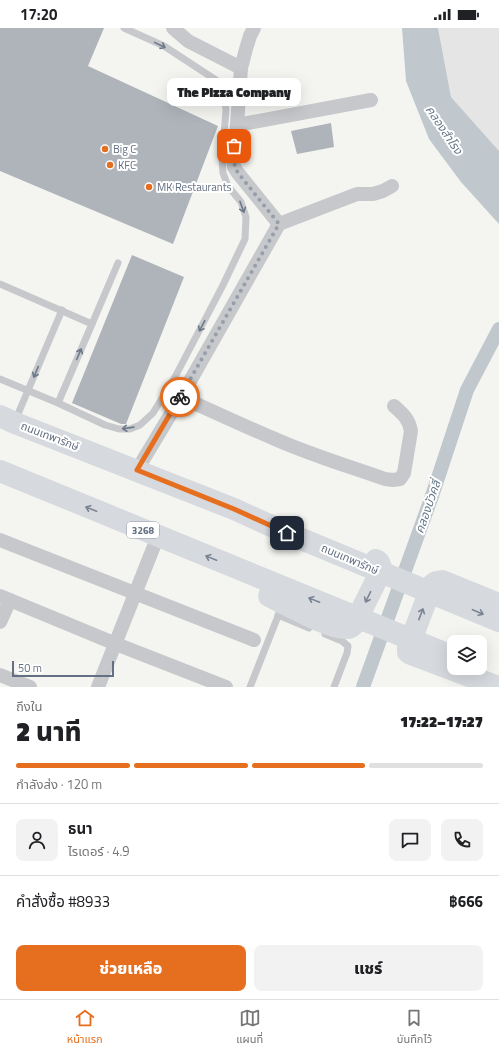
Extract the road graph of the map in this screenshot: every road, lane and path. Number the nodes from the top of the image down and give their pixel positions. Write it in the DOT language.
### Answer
graph roads {
  1 [pos="124,28"];
  2 [pos="173,28"];
  3 [pos="254,28"];
  4 [pos="241,68"];
  5 [pos="371,100"];
  6 [pos="237,124"];
  7 [pos="392,186"];
  8 [pos="279,224"];
  9 [pos="118,263"];
  10 [pos="0,284"];
  11 [pos="62,310"];
  12 [pos="92,324"];
  13 [pos="0,379"];
  14 [pos="28,391"];
  15 [pos="181,397"];
  16 [pos="58,403"];
  17 [pos="394,406"];
  18 [pos="7,419"];
  19 [pos="137,470"];
  20 [pos="0,472"];
  21 [pos="234,509"];
  22 [pos="158,536"];
  23 [pos="0,540"];
  24 [pos="136,594"];
  25 [pos="5,598"];
  26 [pos="282,602"];
  27 [pos="499,604"];
  28 [pos="499,621"];
  29 [pos="0,622"];
  30 [pos="254,640"];
  31 [pos="116,644"];
  32 [pos="447,656"];
  33 [pos="487,671"];
  34 [pos="0,675"];
  35 [pos="499,676"];
  36 [pos="30,687"];
  37 [pos="98,687"];
  38 [pos="226,687"];
  39 [pos="250,687"];
  40 [pos="334,687"];
  41 [pos="498,687"];
  1 -- 16 [label="lane, one-way"];
  2 -- 4 [label="street"];
  3 -- 4 [label="street"];
  4 -- 6 [label="street"];
  5 -- 6 [label="street"];
  6 -- 8 [label="street"];
  7 -- 8 [label="street"];
  8 -- 15 [label="street"];
  9 -- 12 [label="lane"];
  10 -- 11 [label="lane"];
  11 -- 12 [label="lane"];
  11 -- 14 [label="lane, one-way"];
  16 -- 12 [label="lane, one-way"];
  13 -- 14 [label="lane"];
  14 -- 16 [label="lane"];
  14 -- 18 [label="lane"];
  15 -- 17 [label="street"];
  15 -- 19 [label="street"];
  18 -- 19 [label="main road, ถนนเทพารักษ์"];
  19 -- 21 [label="main road, ถนนเทพารักษ์"];
  22 -- 20 [label="main road, 3268, one-way"];
  21 -- 26 [label="main road, one-way"];
  21 -- 28 [label="main road, ถนนเทพารักษ์, one-way"];
  22 -- 24 [label="street"];
  26 -- 22 [label="main road, 3268, one-way"];
  23 -- 24 [label="street"];
  24 -- 30 [label="street"];
  24 -- 31 [label="street"];
  25 -- 29 [label="street"];
  25 -- 31 [label="street"];
  32 -- 26 [label="main road, one-way"];
  26 -- 39 [label="lane"];
  26 -- 40 [label="lane"];
  41 -- 27 [label="main road, one-way"];
  31 -- 37 [label="street"];
  31 -- 38 [label="street"];
  33 -- 35 [label="main road"];
  34 -- 36 [label="street"];
}
